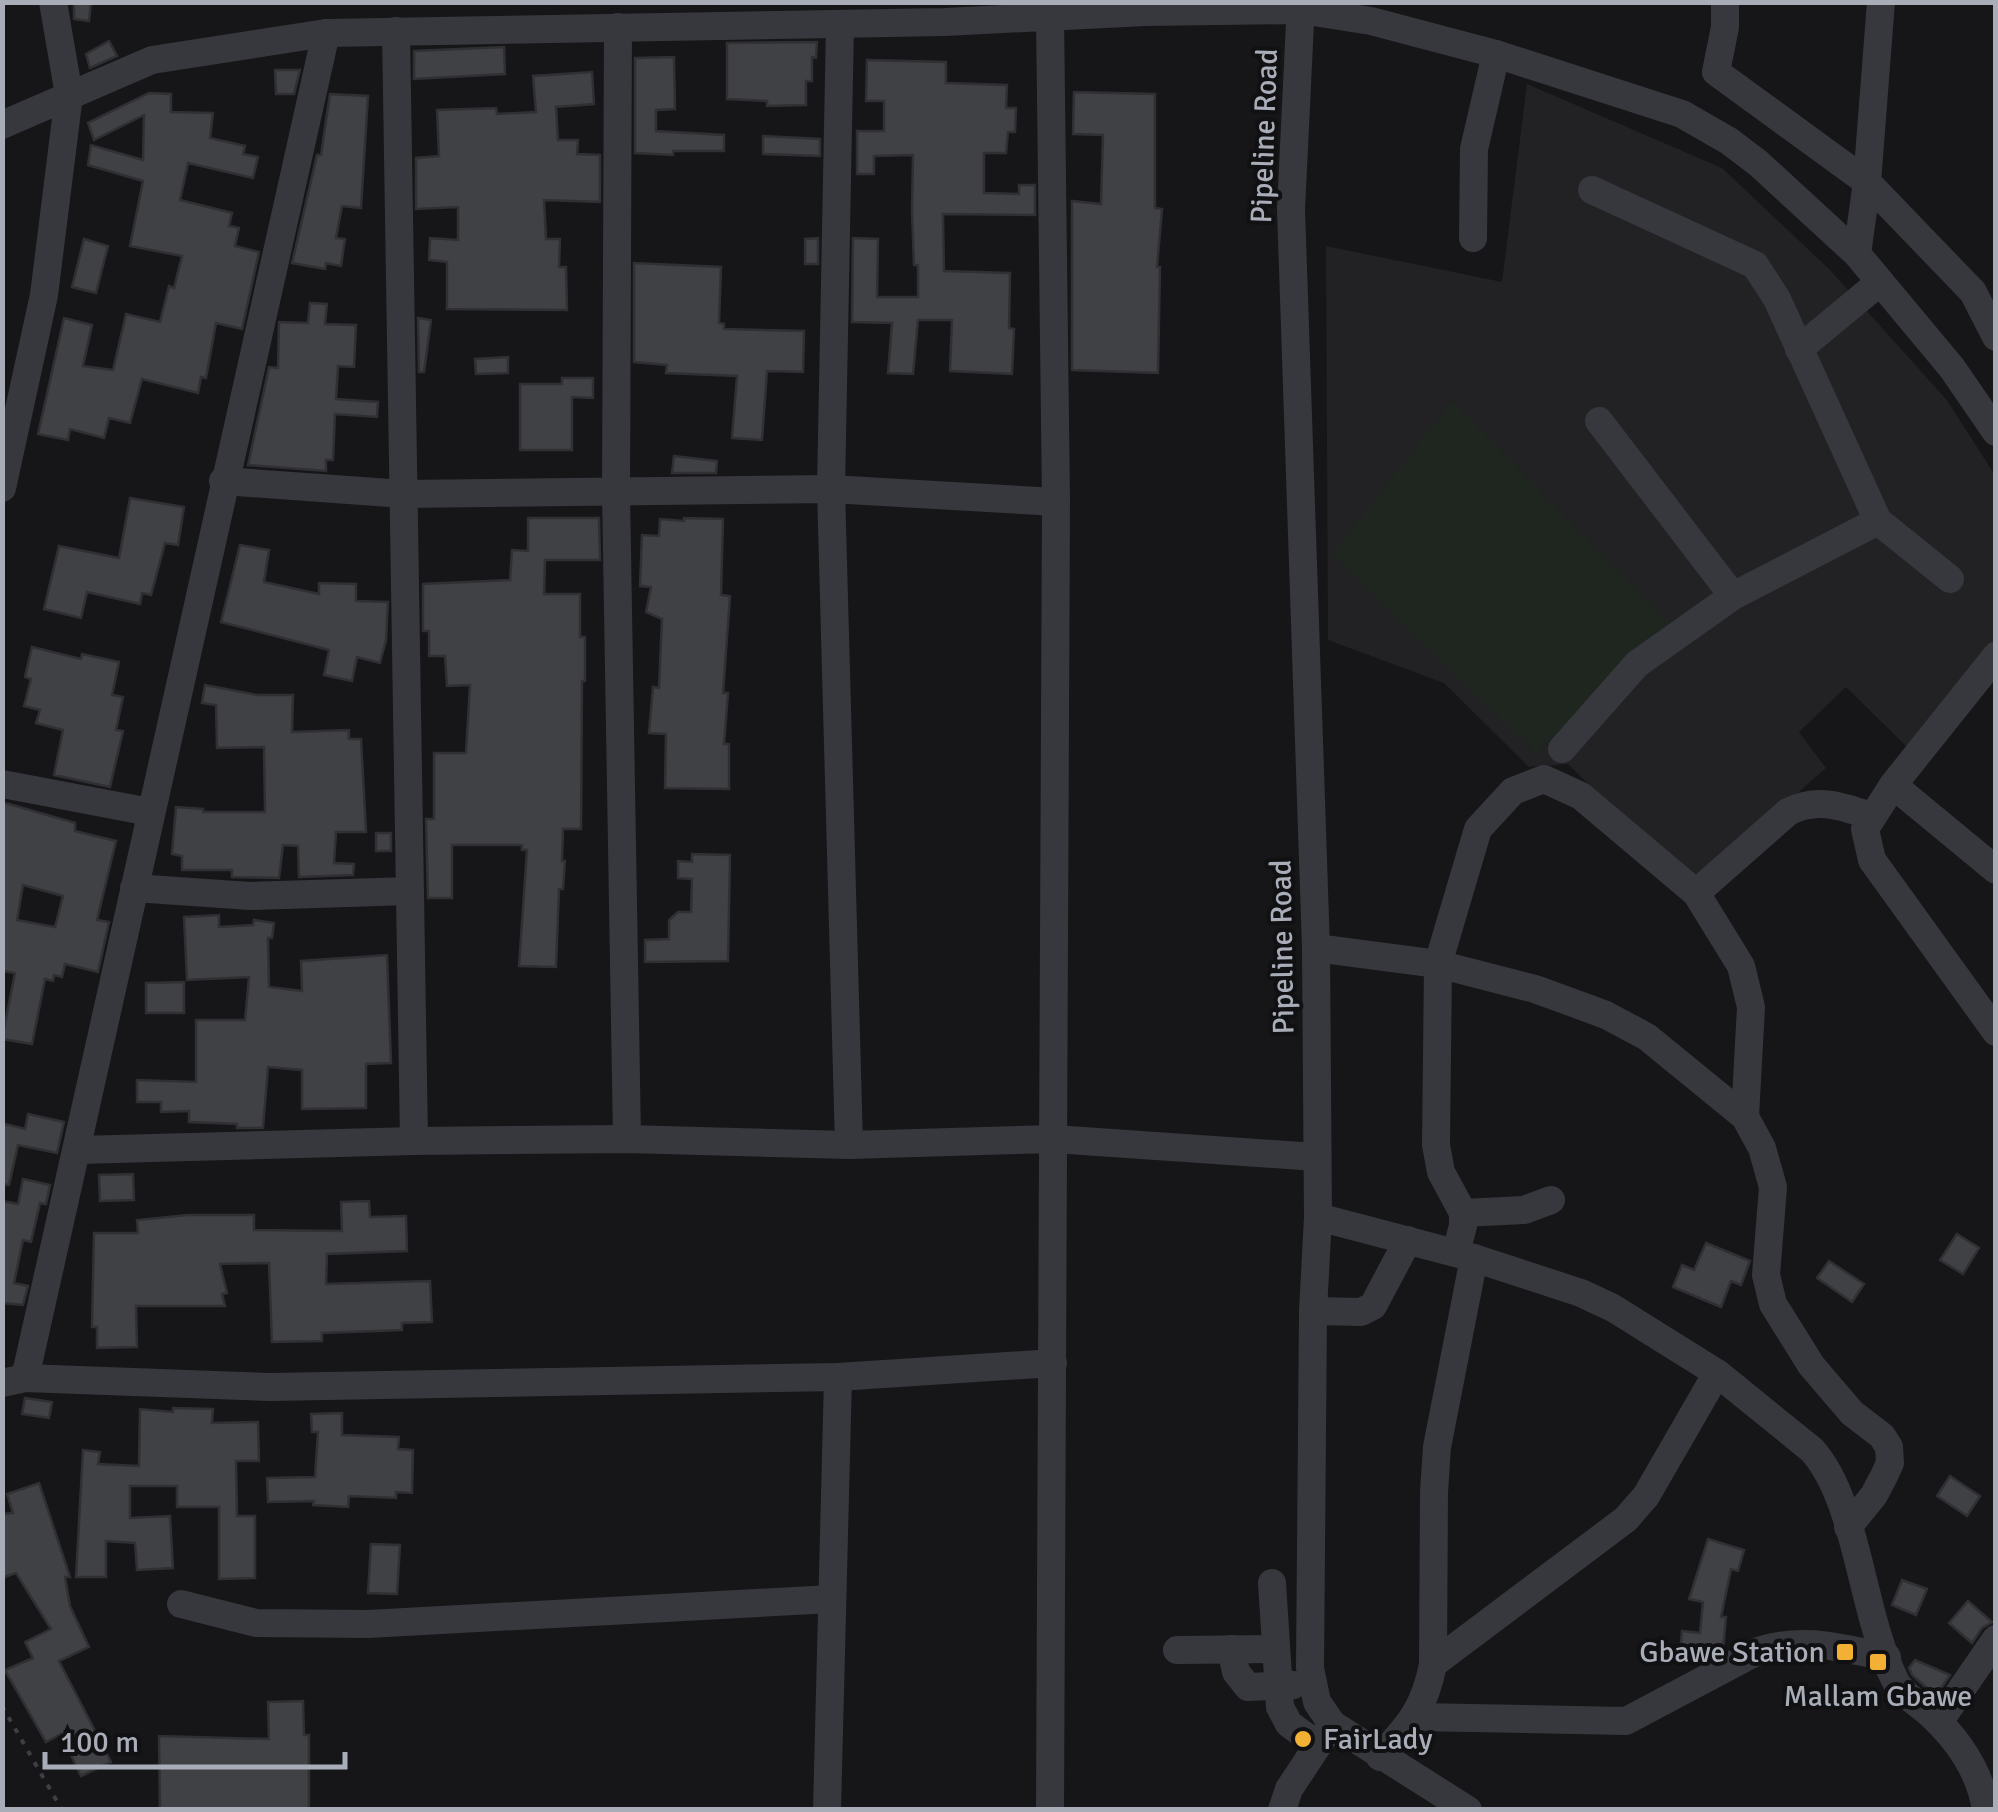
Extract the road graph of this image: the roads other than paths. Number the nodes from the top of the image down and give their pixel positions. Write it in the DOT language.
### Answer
graph roads {
  1 [pos="53,2"];
  2 [pos="1725,2"];
  3 [pos="1882,2"];
  4 [pos="1301,6"];
  5 [pos="1145,7"];
  6 [pos="1022,10"];
  7 [pos="944,12"];
  8 [pos="1050,16"];
  9 [pos="845,17"];
  10 [pos="618,27"];
  11 [pos="396,31"];
  12 [pos="326,33"];
  13 [pos="1496,54"];
  14 [pos="1716,72"];
  15 [pos="69,94"];
  16 [pos="1698,123"];
  17 [pos="2,125"];
  18 [pos="1867,182"];
  19 [pos="1592,190"];
  20 [pos="1474,238"];
  21 [pos="1857,254"];
  22 [pos="1880,282"];
  23 [pos="1996,337"];
  24 [pos="1799,350"];
  25 [pos="1599,421"];
  26 [pos="1996,432"];
  27 [pos="223,480"];
  28 [pos="2,488"];
  29 [pos="831,489"];
  30 [pos="616,493"];
  31 [pos="404,494"];
  32 [pos="1056,502"];
  33 [pos="1878,521"];
  34 [pos="1950,580"];
  35 [pos="1734,596"];
  36 [pos="1996,656"];
  37 [pos="1562,749"];
  38 [pos="2,784"];
  39 [pos="1893,785"];
  40 [pos="150,812"];
  41 [pos="1871,816"];
  42 [pos="1996,870"];
  43 [pos="134,888"];
  44 [pos="410,891"];
  45 [pos="1696,893"];
  46 [pos="1316,948"];
  47 [pos="1438,964"];
  48 [pos="1996,1032"];
  49 [pos="1745,1117"];
  50 [pos="1054,1138"];
  51 [pos="627,1140"];
  52 [pos="414,1142"];
  53 [pos="849,1145"];
  54 [pos="78,1150"];
  55 [pos="1316,1158"];
  56 [pos="1551,1200"];
  57 [pos="1462,1213"];
  58 [pos="1318,1217"];
  59 [pos="1408,1240"];
  60 [pos="1466,1255"];
  61 [pos="1313,1311"];
  62 [pos="1054,1364"];
  63 [pos="1717,1374"];
  64 [pos="838,1377"];
  65 [pos="14,1380"];
  66 [pos="1848,1527"];
  67 [pos="1272,1584"];
  68 [pos="831,1599"];
  69 [pos="180,1604"];
  70 [pos="1996,1639"];
  71 [pos="1276,1649"];
  72 [pos="1177,1650"];
  73 [pos="1231,1650"];
  74 [pos="1887,1656"];
  75 [pos="1434,1664"];
  76 [pos="1311,1682"];
  77 [pos="1278,1688"];
  78 [pos="1416,1717"];
  79 [pos="1939,1722"];
  80 [pos="1325,1735"];
  81 [pos="1380,1757"];
  82 [pos="1987,1780"];
  83 [pos="827,1810"];
  84 [pos="1050,1810"];
  85 [pos="1282,1810"];
  86 [pos="1468,1810"];
  87 [pos="1986,1810"];
  1 -- 15 [label="street"];
  2 -- 14 [label="street"];
  3 -- 18 [label="street"];
  4 -- 5 [label="street"];
  4 -- 13 [label="street"];
  4 -- 46 [label="street, Pipeline Road"];
  5 -- 8 [label="street"];
  6 -- 7 [label="street"];
  6 -- 8 [label="street"];
  7 -- 9 [label="street"];
  8 -- 32 [label="street"];
  9 -- 10 [label="street"];
  9 -- 29 [label="street"];
  10 -- 11 [label="street"];
  10 -- 30 [label="street"];
  11 -- 12 [label="street"];
  11 -- 31 [label="street"];
  12 -- 15 [label="street"];
  12 -- 27 [label="street"];
  13 -- 16 [label="street"];
  13 -- 20 [label="street"];
  14 -- 16 [label="street"];
  14 -- 18 [label="street"];
  15 -- 17 [label="street"];
  15 -- 28 [label="street"];
  16 -- 21 [label="street"];
  18 -- 21 [label="street"];
  18 -- 23 [label="street"];
  19 -- 24 [label="street"];
  21 -- 22 [label="street"];
  22 -- 24 [label="street"];
  22 -- 26 [label="street"];
  24 -- 33 [label="street"];
  25 -- 35 [label="street"];
  27 -- 31 [label="street"];
  27 -- 40 [label="street"];
  29 -- 30 [label="street"];
  29 -- 32 [label="street"];
  29 -- 53 [label="street"];
  30 -- 31 [label="street"];
  30 -- 51 [label="street"];
  31 -- 44 [label="street"];
  32 -- 50 [label="street"];
  33 -- 34 [label="street"];
  33 -- 35 [label="street"];
  35 -- 37 [label="street"];
  36 -- 39 [label="street"];
  38 -- 40 [label="street"];
  39 -- 41 [label="street"];
  39 -- 42 [label="street"];
  40 -- 43 [label="street"];
  41 -- 45 [label="street"];
  41 -- 48 [label="street"];
  43 -- 44 [label="street"];
  43 -- 54 [label="street"];
  44 -- 52 [label="street"];
  45 -- 47 [label="street"];
  45 -- 49 [label="street"];
  46 -- 47 [label="street"];
  46 -- 55 [label="street, Pipeline Road"];
  47 -- 49 [label="street"];
  47 -- 57 [label="street"];
  49 -- 66 [label="street"];
  50 -- 53 [label="street"];
  50 -- 55 [label="street"];
  50 -- 62 [label="street"];
  51 -- 52 [label="street"];
  51 -- 53 [label="street"];
  52 -- 54 [label="street"];
  54 -- 65 [label="street"];
  55 -- 58 [label="street, Pipeline Road"];
  56 -- 57 [label="street"];
  57 -- 60 [label="street"];
  58 -- 59 [label="street"];
  58 -- 61 [label="street, Pipeline Road"];
  59 -- 60 [label="street"];
  59 -- 61 [label="street"];
  60 -- 63 [label="street"];
  60 -- 75 [label="street"];
  61 -- 76 [label="street, Pipeline Road"];
  62 -- 64 [label="street"];
  62 -- 84 [label="street"];
  63 -- 66 [label="street"];
  63 -- 75 [label="street"];
  64 -- 65 [label="street"];
  64 -- 68 [label="street"];
  66 -- 74 [label="street"];
  67 -- 71 [label="street"];
  68 -- 69 [label="street"];
  68 -- 83 [label="street"];
  70 -- 79 [label="street"];
  71 -- 73 [label="street"];
  71 -- 77 [label="street"];
  72 -- 73 [label="street"];
  73 -- 77 [label="street"];
  74 -- 78 [label="street"];
  74 -- 79 [label="street"];
  75 -- 78 [label="street"];
  76 -- 77 [label="street"];
  76 -- 80 [label="street, Pipeline Road"];
  77 -- 80 [label="street"];
  78 -- 81 [label="street"];
  79 -- 82 [label="street"];
  80 -- 81 [label="street, Pipeline Road"];
  80 -- 85 [label="street"];
  81 -- 86 [label="street, Pipeline Road"];
  82 -- 87 [label="street"];
}
